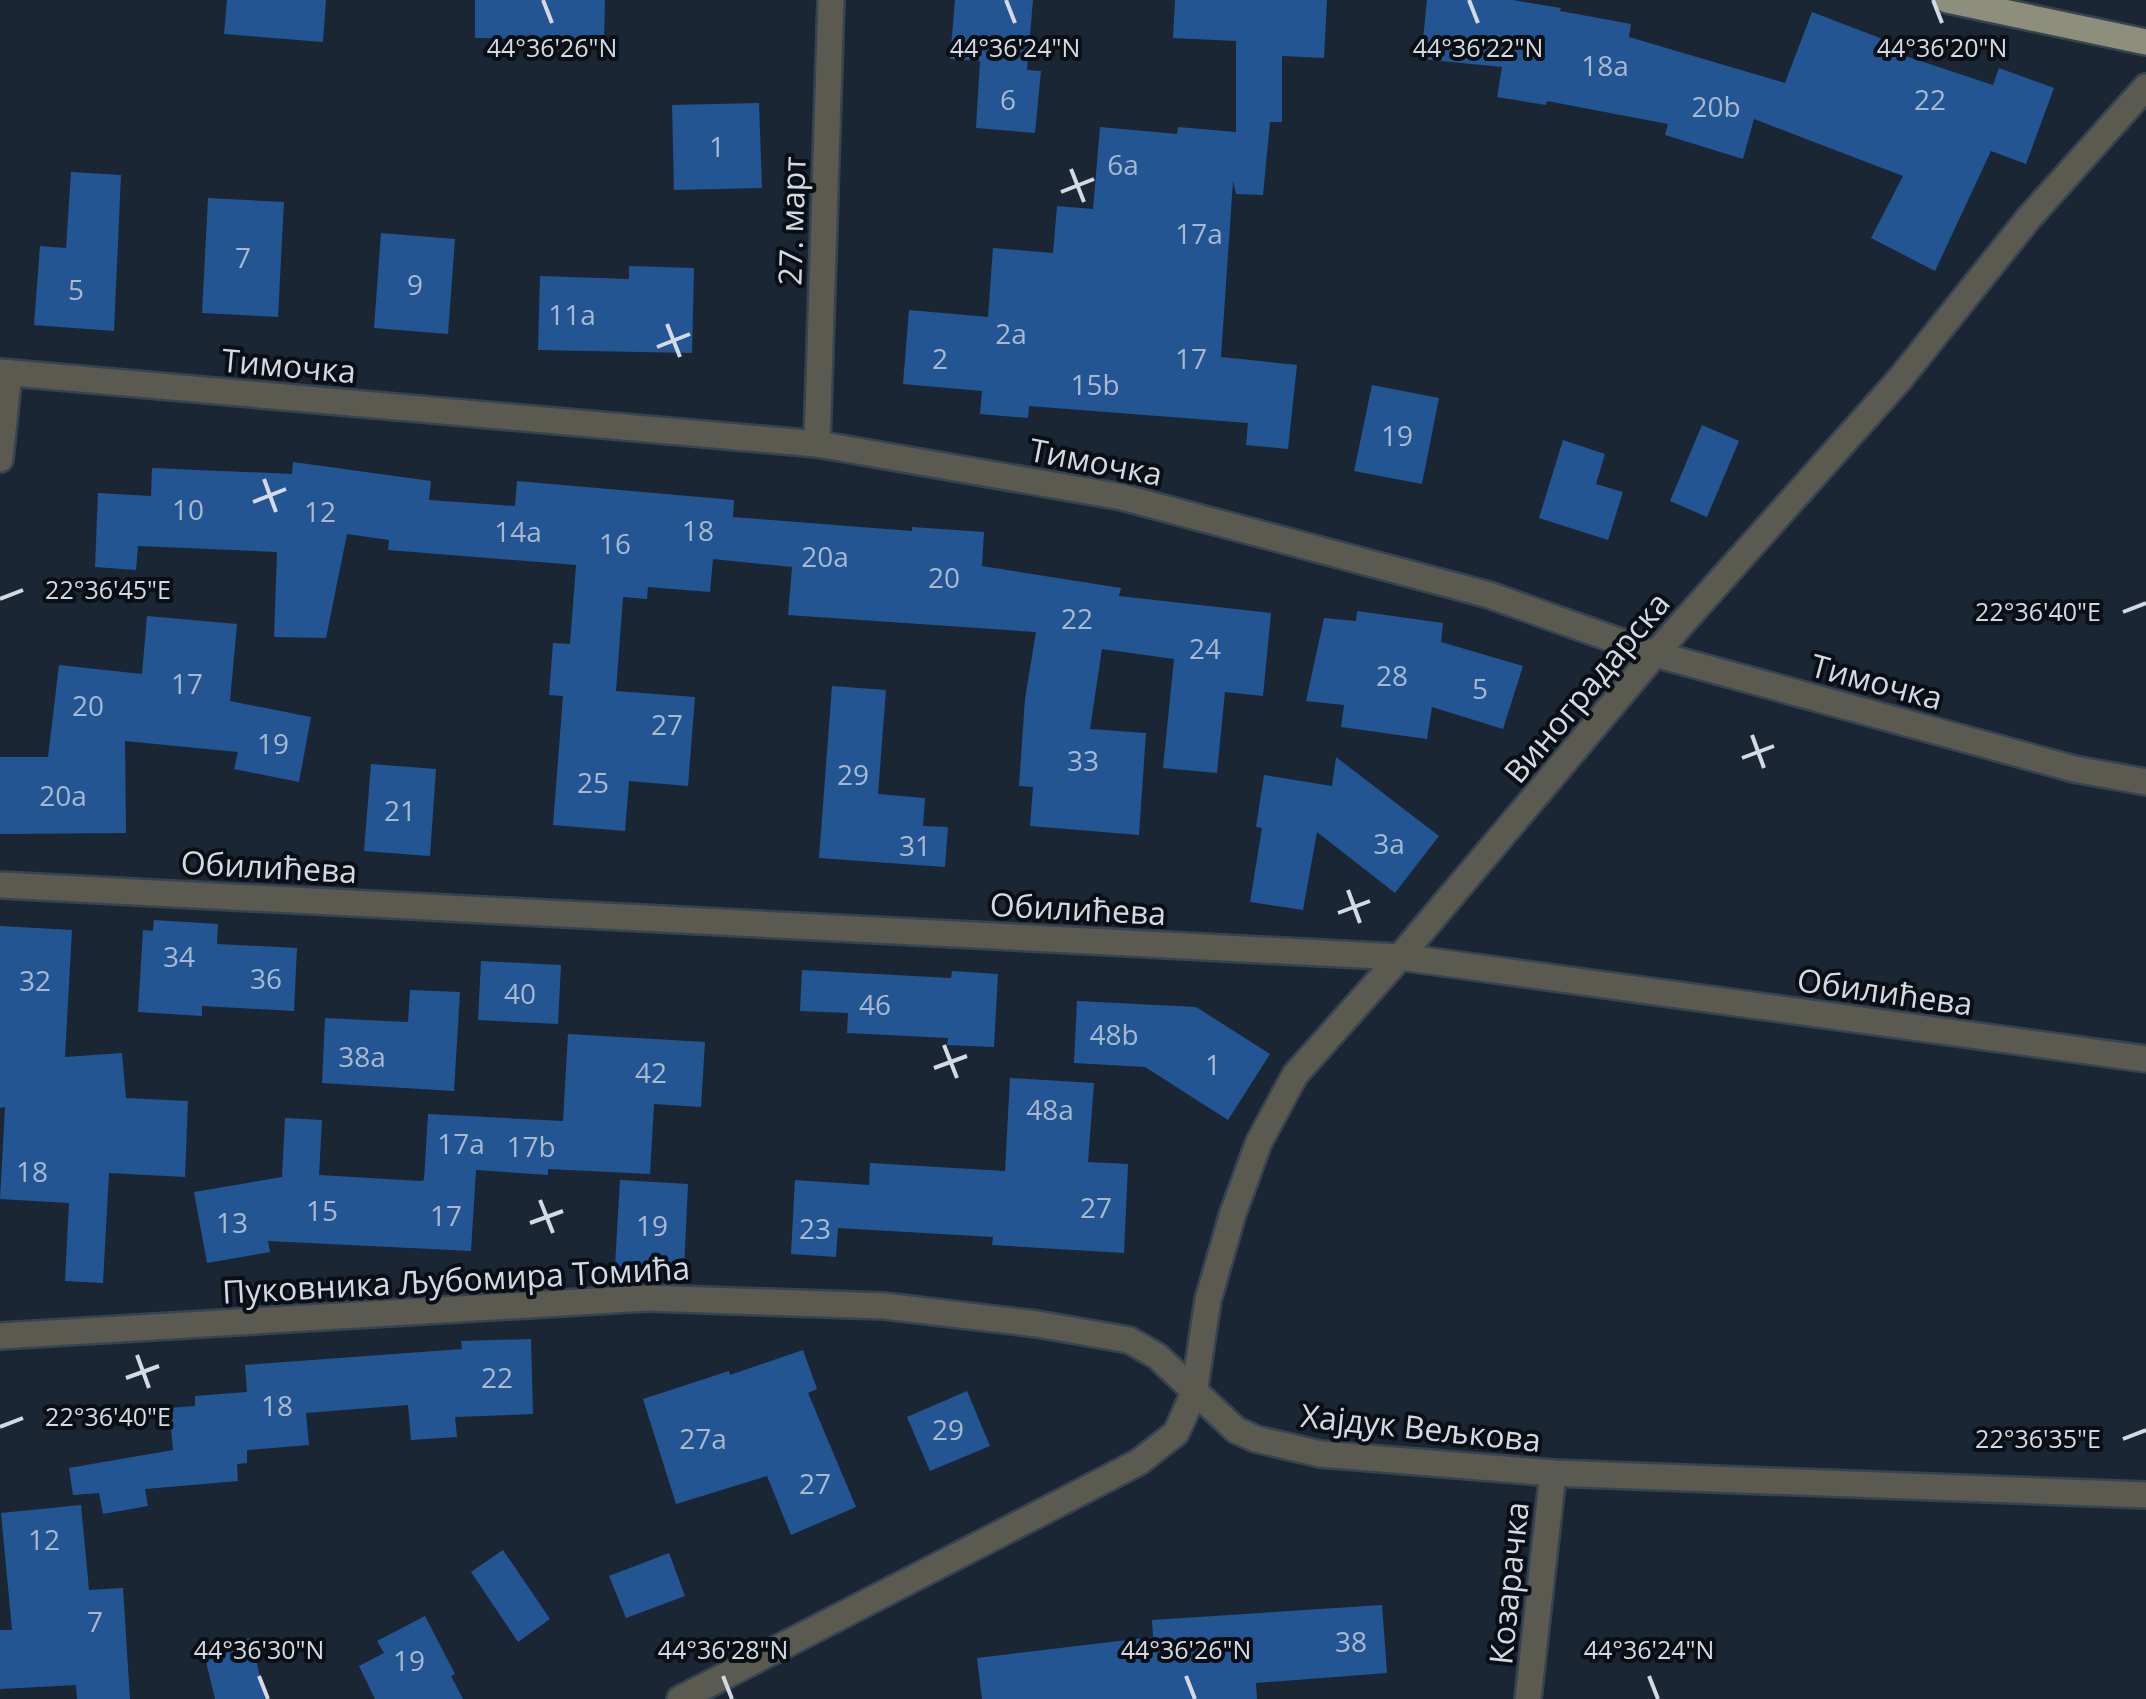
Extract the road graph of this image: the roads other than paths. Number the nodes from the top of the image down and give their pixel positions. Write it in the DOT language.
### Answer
graph roads {
  1 [pos="831,0"];
  2 [pos="1947,0"];
  3 [pos="2146,42"];
  4 [pos="2146,88"];
  5 [pos="4,373"];
  6 [pos="817,444"];
  7 [pos="0,458"];
  8 [pos="1655,654"];
  9 [pos="2146,782"];
  10 [pos="0,885"];
  11 [pos="1400,957"];
  12 [pos="2146,1060"];
  13 [pos="0,1336"];
  14 [pos="1194,1393"];
  15 [pos="1553,1473"];
  16 [pos="2146,1495"];
  17 [pos="680,1699"];
  18 [pos="1528,1699"];
  1 -- 6 [label="street, 27. март"];
  2 -- 3 [label="main road"];
  4 -- 8 [label="street, Виноградарска"];
  5 -- 6 [label="street, Тимочка"];
  5 -- 7 [label="street"];
  6 -- 8 [label="street, Тимочка"];
  8 -- 9 [label="street, Тимочка"];
  8 -- 11 [label="street, Виноградарска"];
  10 -- 11 [label="street, Обилићева"];
  11 -- 12 [label="street, Обилићева"];
  11 -- 14 [label="street, Виноградарска"];
  13 -- 14 [label="street, Пуковника Љубомира Томића"];
  14 -- 15 [label="street, Хајдук Вељкова"];
  14 -- 17 [label="street"];
  15 -- 16 [label="street, Хајдук Вељкова"];
  15 -- 18 [label="street, Козарачка"];
}
